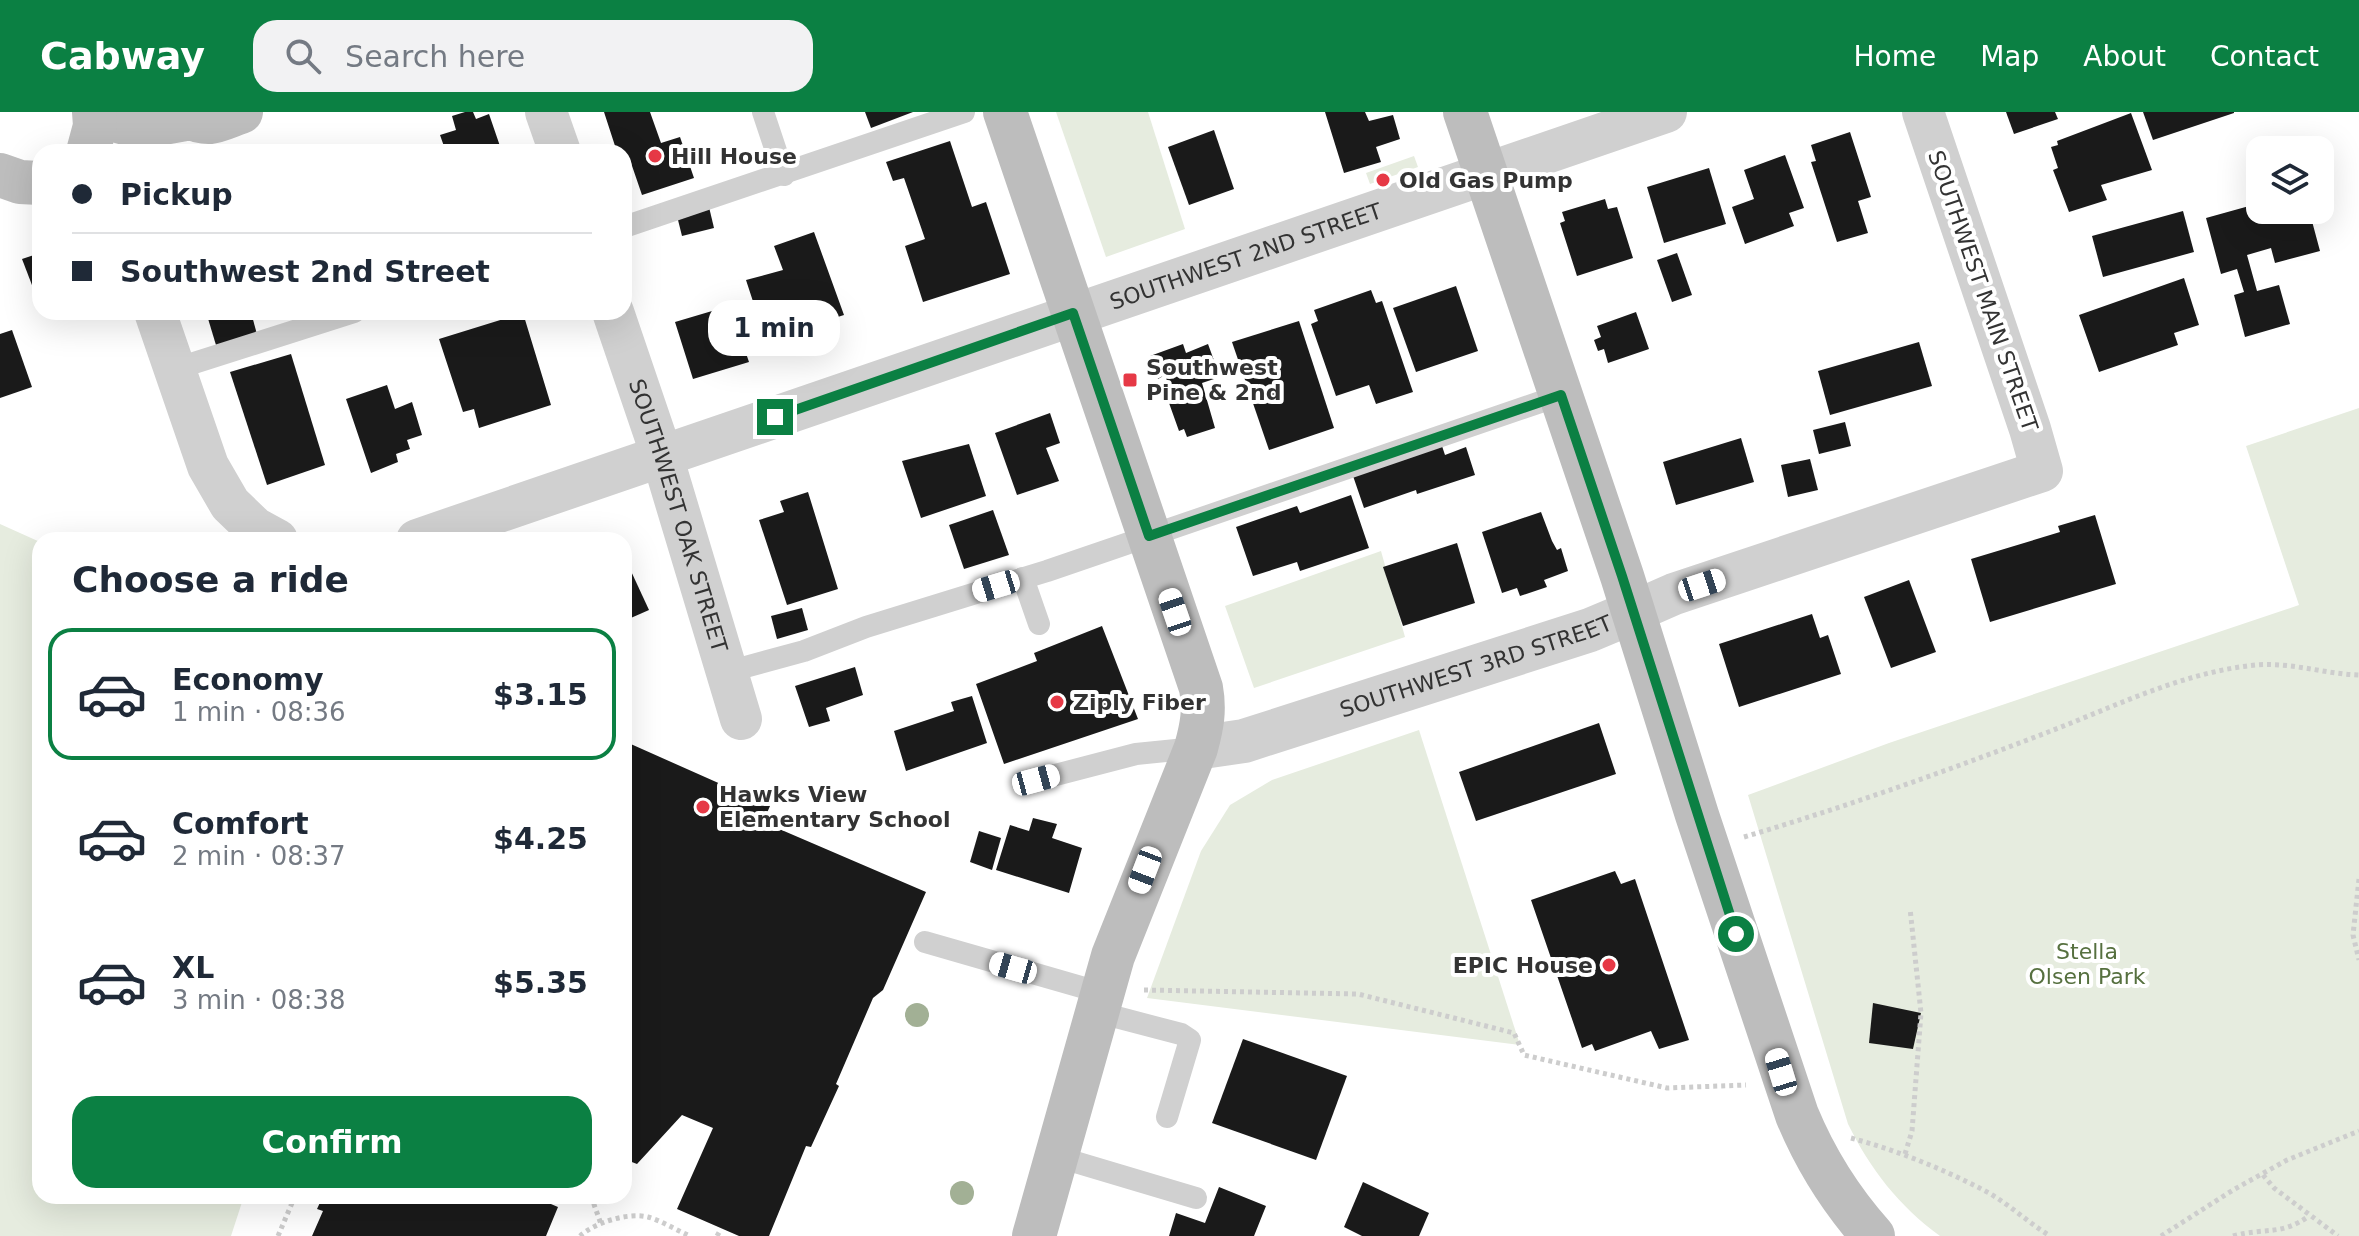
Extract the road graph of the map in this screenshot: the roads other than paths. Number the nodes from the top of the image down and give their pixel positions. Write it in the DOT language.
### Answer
graph roads {
  1 [pos="94,112"];
  2 [pos="100,112"];
  3 [pos="546,112"];
  4 [pos="763,112"];
  5 [pos="964,112"];
  6 [pos="1005,112"];
  7 [pos="1465,112"];
  8 [pos="1666,112"];
  9 [pos="1923,112"];
  10 [pos="225,117"];
  11 [pos="90,144"];
  12 [pos="190,144"];
  13 [pos="557,144"];
  14 [pos="1485,173"];
  15 [pos="0,175"];
  16 [pos="784,175"];
  17 [pos="32,183"];
  18 [pos="632,224"];
  19 [pos="1073,313"];
  20 [pos="158,320"];
  21 [pos="329,320"];
  22 [pos="616,320"];
  23 [pos="175,369"];
  24 [pos="1561,395"];
  25 [pos="662,456"];
  26 [pos="2042,471"];
  27 [pos="262,532"];
  28 [pos="440,532"];
  29 [pos="1149,536"];
  30 [pos="1023,578"];
  31 [pos="1633,612"];
  32 [pos="1039,624"];
  33 [pos="727,672"];
  34 [pos="741,719"];
  35 [pos="1196,748"];
  36 [pos="1036,780"];
  37 [pos="925,942"];
  38 [pos="1114,998"];
  39 [pos="1167,1117"];
  40 [pos="1055,1156"];
  41 [pos="1196,1198"];
  42 [pos="1034,1236"];
  43 [pos="1873,1236"];
  1 -- 11 [label="main road"];
  2 -- 10 [label="main road"];
  3 -- 13 [label="street"];
  4 -- 16 [label="lane"];
  5 -- 16 [label="lane"];
  6 -- 19 [label="main road"];
  7 -- 14 [label="main road"];
  8 -- 14 [label="street, SOUTHWEST 2ND STREET"];
  9 -- 26 [label="street, SOUTHWEST MAIN STREET"];
  10 -- 12 [label="main road"];
  14 -- 19 [label="street, SOUTHWEST 2ND STREET"];
  14 -- 24 [label="main road"];
  15 -- 17 [label="main road"];
  16 -- 18 [label="lane"];
  19 -- 25 [label="street, SOUTHWEST 2ND STREET"];
  19 -- 29 [label="main road"];
  20 -- 23 [label="street"];
  21 -- 23 [label="lane"];
  22 -- 25 [label="street, SOUTHWEST OAK STREET"];
  23 -- 27 [label="street"];
  24 -- 29 [label="lane"];
  24 -- 31 [label="main road"];
  25 -- 28 [label="street, SOUTHWEST 2ND STREET"];
  25 -- 33 [label="street, SOUTHWEST OAK STREET"];
  26 -- 31 [label="street, SOUTHWEST 3RD STREET"];
  29 -- 30 [label="lane"];
  29 -- 35 [label="main road"];
  30 -- 32 [label="lane"];
  30 -- 33 [label="lane"];
  31 -- 35 [label="street, SOUTHWEST 3RD STREET"];
  31 -- 43 [label="main road"];
  33 -- 34 [label="street, SOUTHWEST OAK STREET"];
  35 -- 36 [label="lane, SOUTHWEST 3RD STREET"];
  35 -- 38 [label="main road"];
  37 -- 38 [label="lane"];
  38 -- 39 [label="lane"];
  38 -- 40 [label="main road"];
  40 -- 41 [label="lane"];
  40 -- 42 [label="main road"];
}
